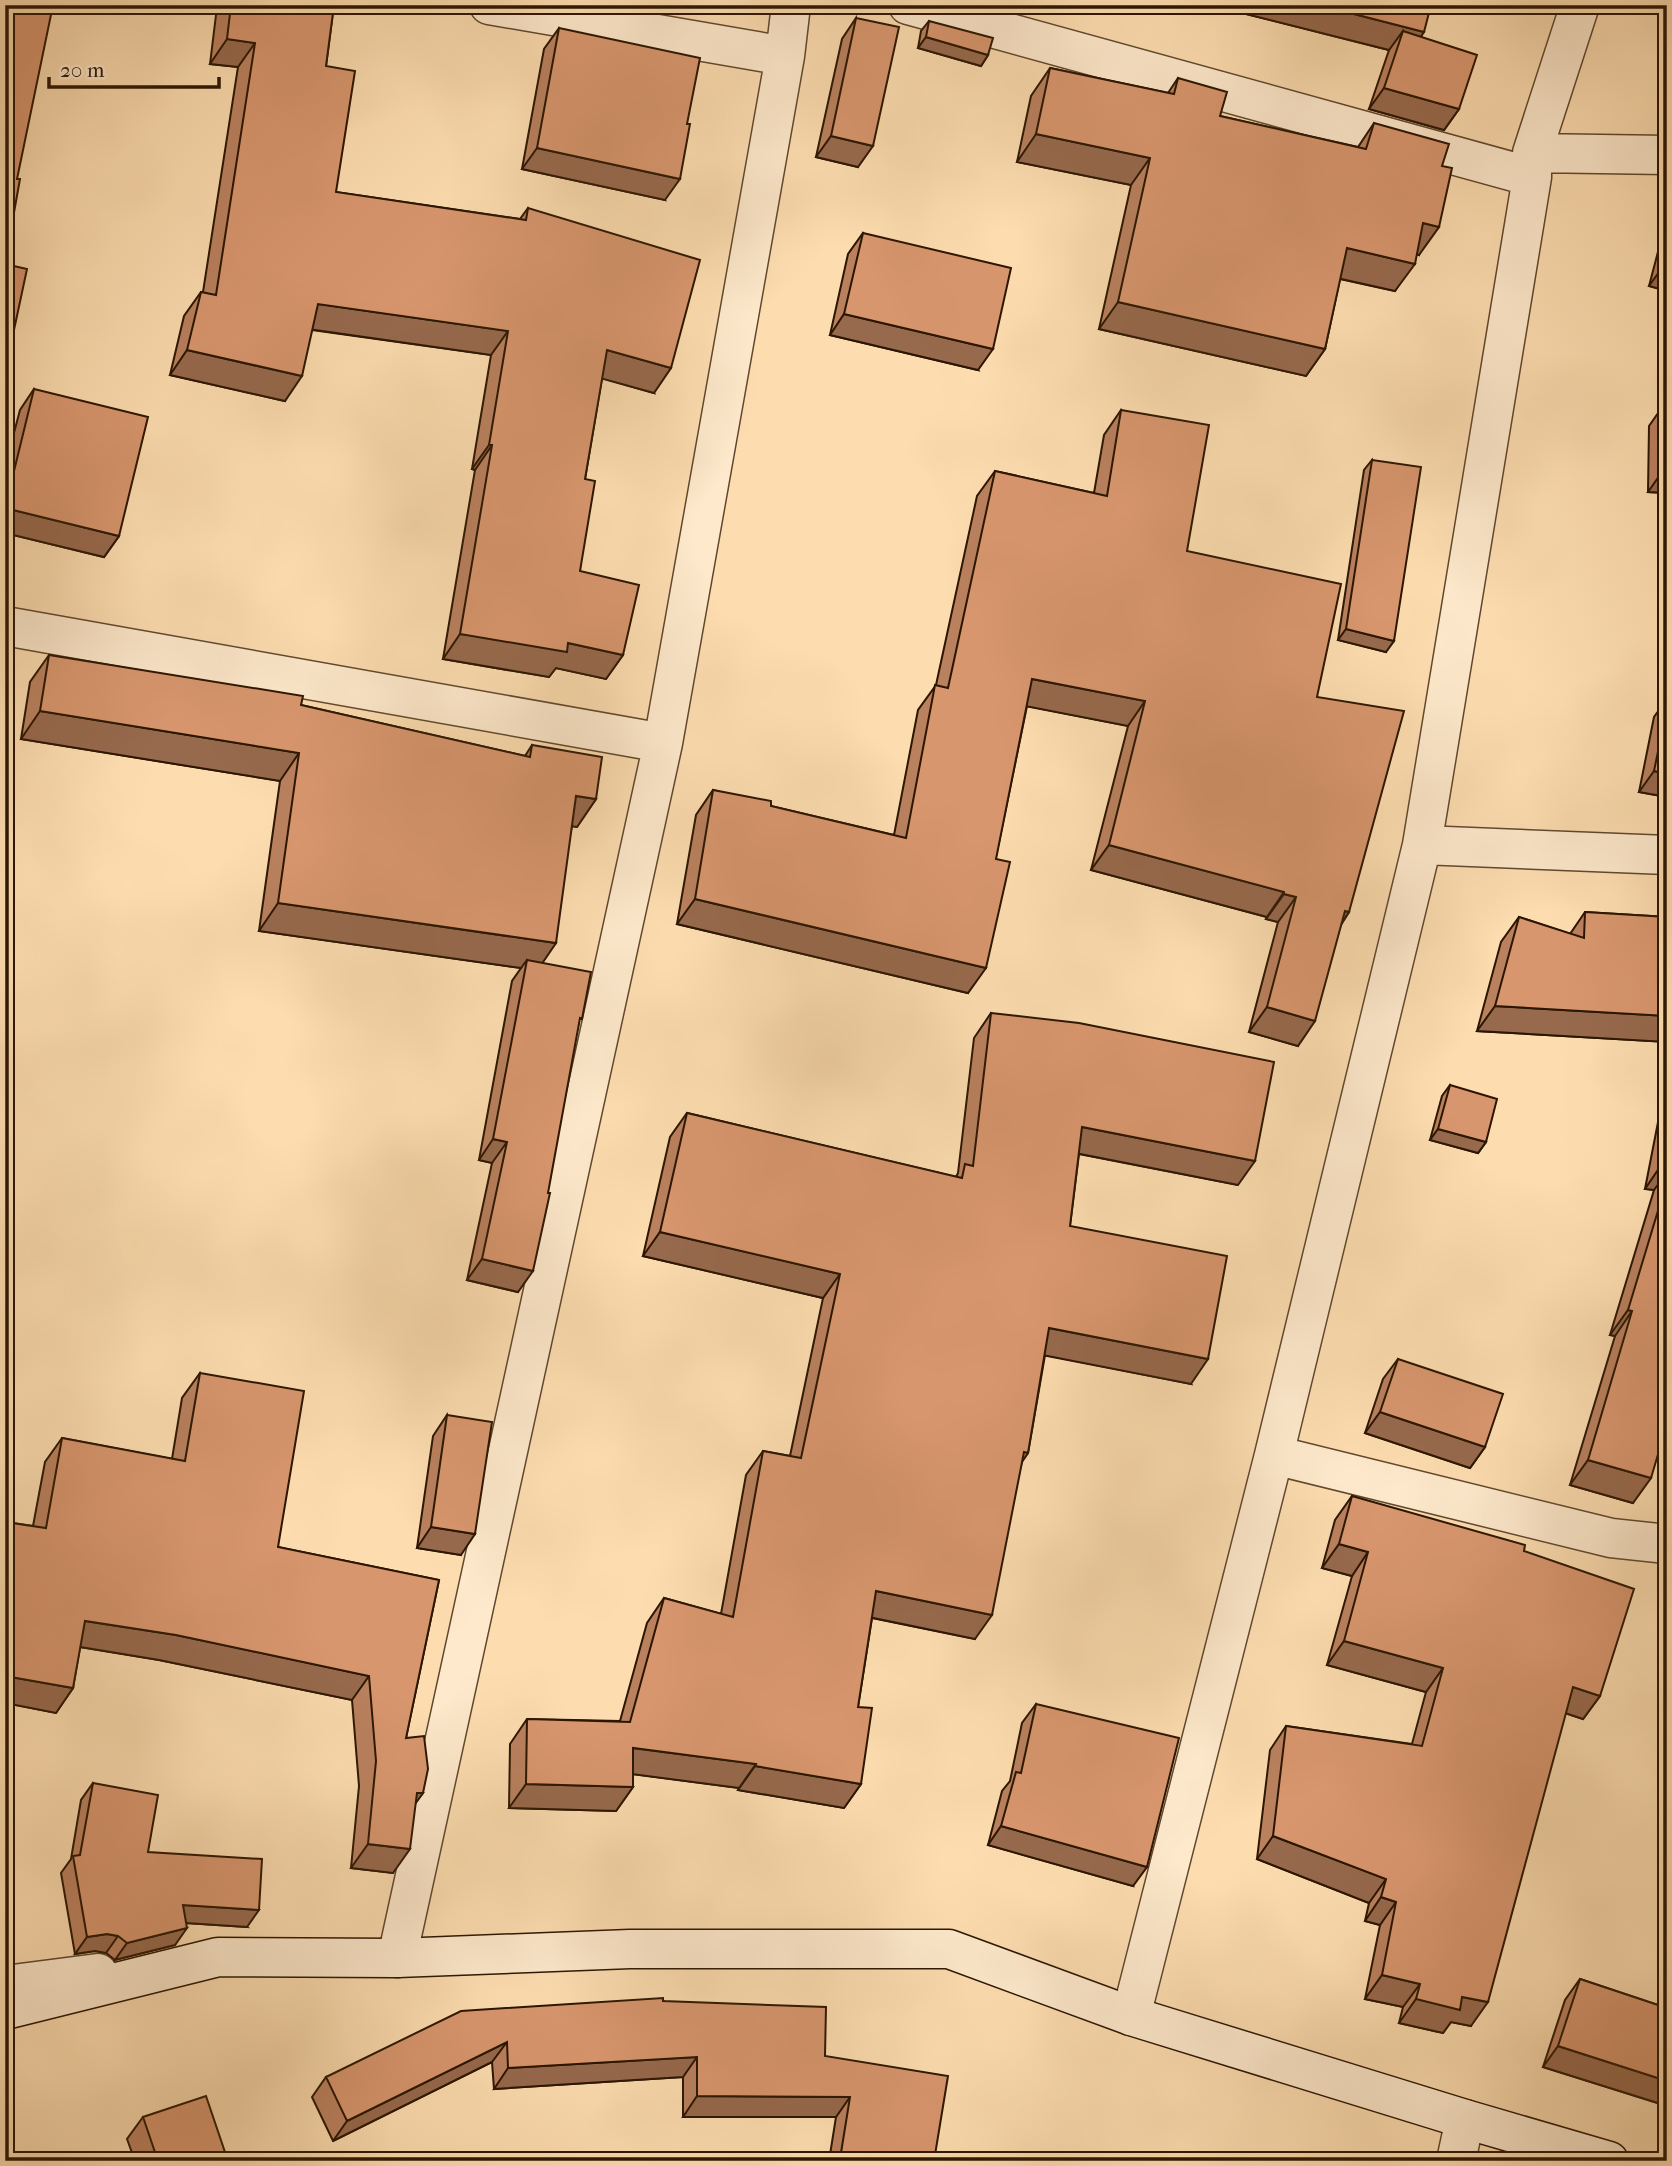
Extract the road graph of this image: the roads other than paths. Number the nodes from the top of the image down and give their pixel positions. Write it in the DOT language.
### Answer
graph roads {
  1 [pos="489,5"];
  2 [pos="790,5"];
  3 [pos="908,5"];
  4 [pos="1580,5"];
  5 [pos="785,56"];
  6 [pos="1667,155"];
  7 [pos="1532,165"];
  8 [pos="5,626"];
  9 [pos="663,743"];
  10 [pos="1422,845"];
  11 [pos="1667,855"];
  12 [pos="1274,1455"];
  13 [pos="1667,1544"];
  14 [pos="218,1956"];
  15 [pos="397,1958"];
  16 [pos="5,1985"];
  17 [pos="5,2010"];
  18 [pos="1131,2016"];
  19 [pos="1465,2119"];
  20 [pos="1456,2161"];
  21 [pos="1608,2161"];
  1 -- 5 [label="street"];
  2 -- 5 [label="street"];
  3 -- 7 [label="street"];
  4 -- 7 [label="street"];
  5 -- 9 [label="street"];
  6 -- 7 [label="street"];
  7 -- 10 [label="street"];
  8 -- 9 [label="street"];
  9 -- 15 [label="street"];
  10 -- 11 [label="street"];
  10 -- 12 [label="street"];
  12 -- 13 [label="street"];
  12 -- 18 [label="street"];
  14 -- 15 [label="street"];
  14 -- 16 [label="street"];
  14 -- 17 [label="street"];
  15 -- 18 [label="street"];
  18 -- 19 [label="street"];
  19 -- 20 [label="street"];
  19 -- 21 [label="street"];
}
